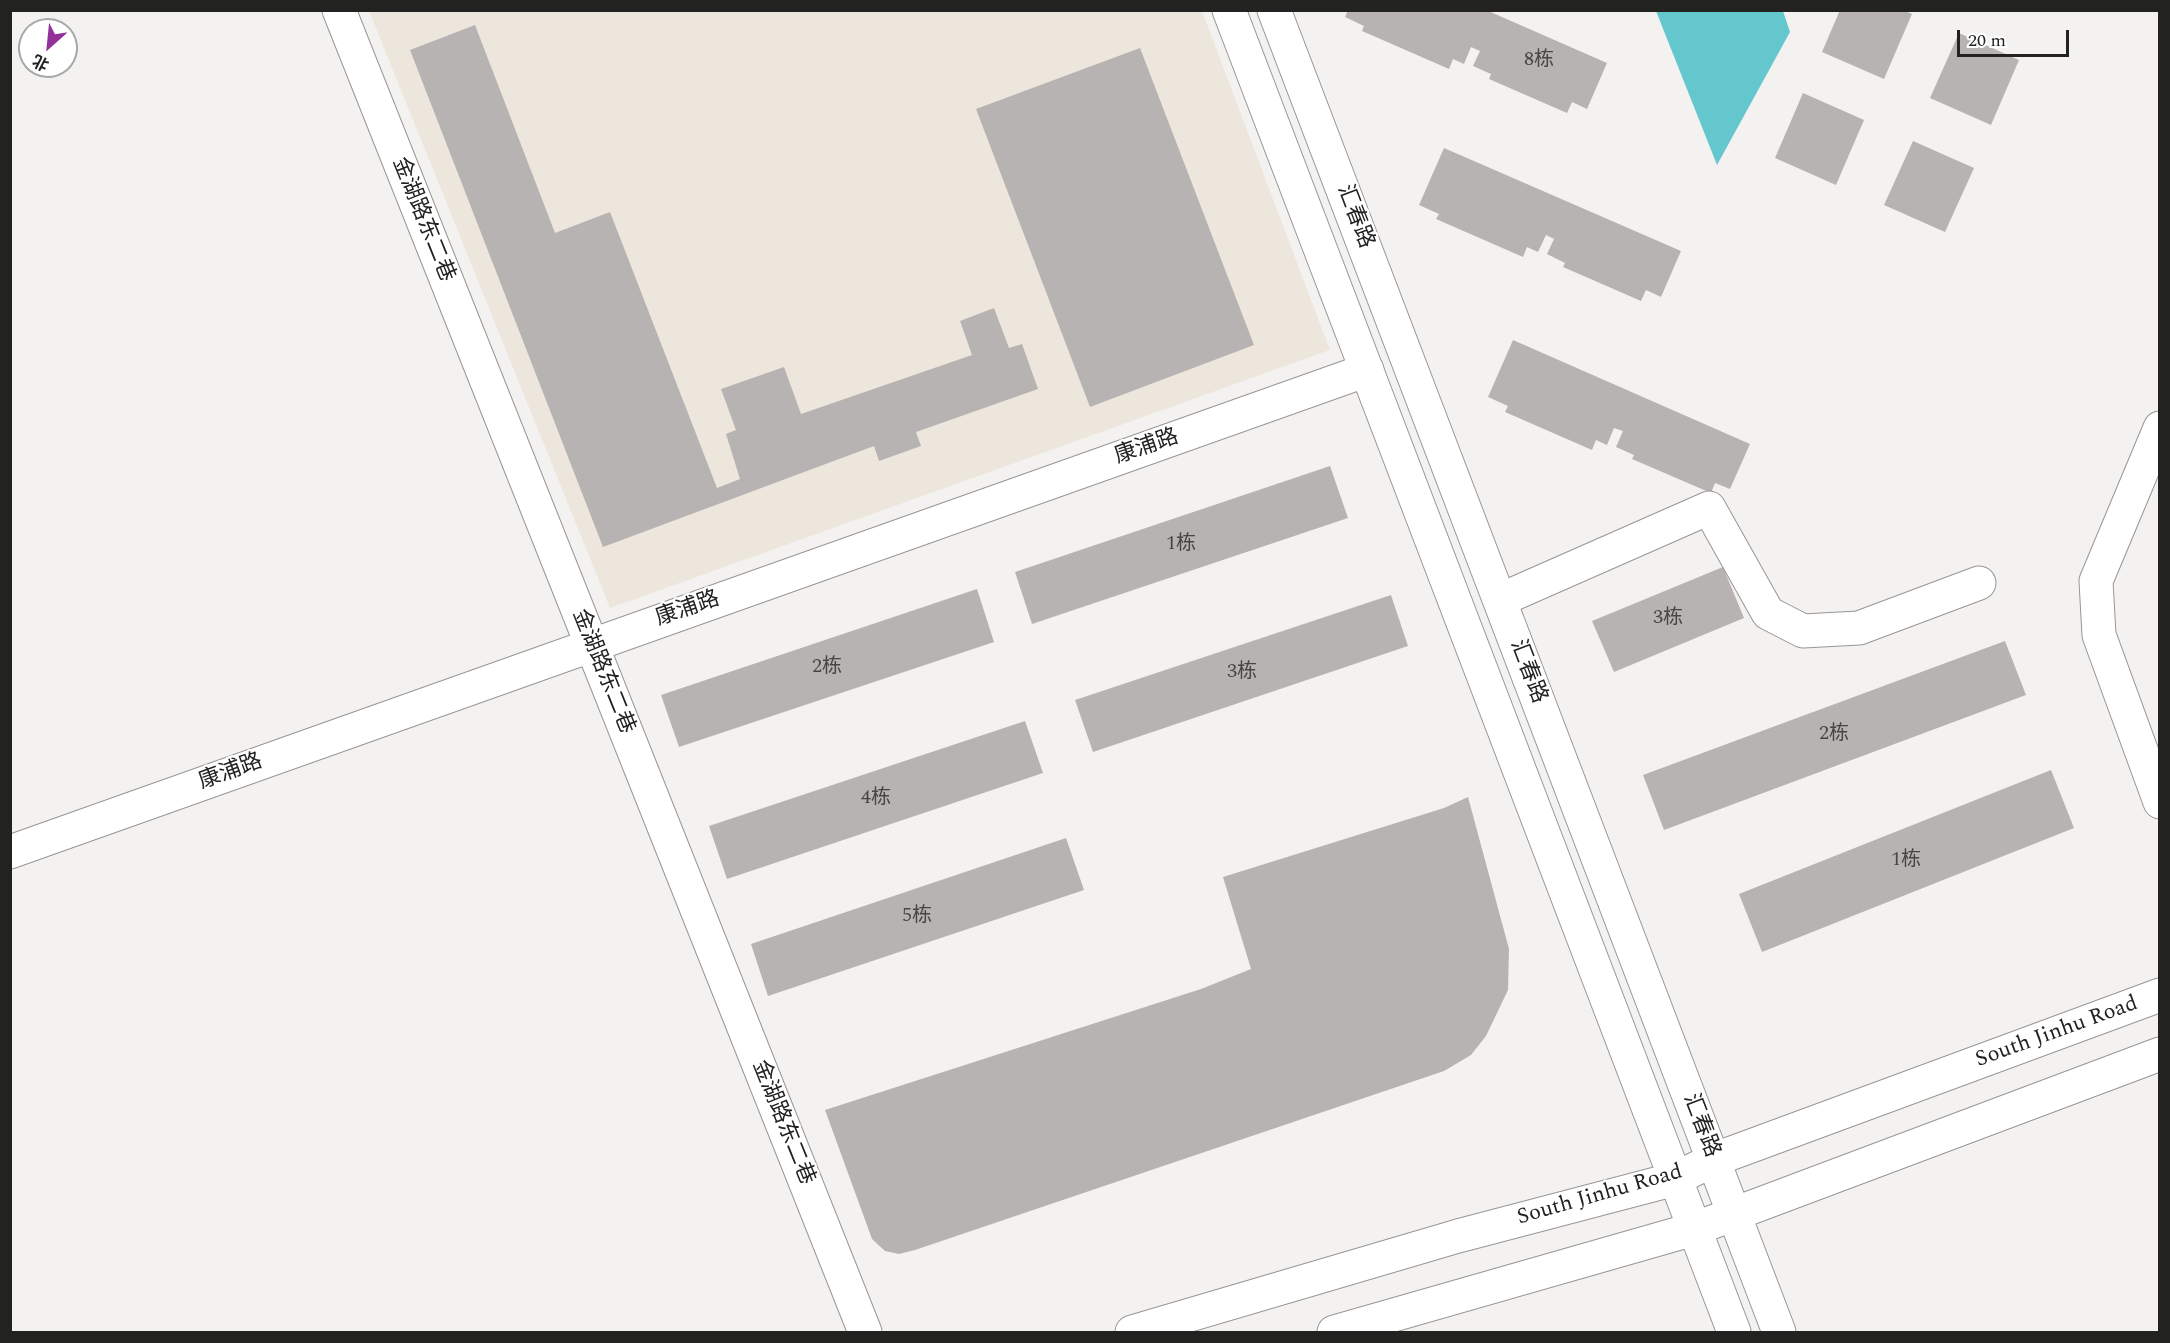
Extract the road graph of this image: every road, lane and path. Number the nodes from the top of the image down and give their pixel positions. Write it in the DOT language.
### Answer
graph roads {
  1 [pos="339,10"];
  2 [pos="1229,10"];
  3 [pos="1274,10"];
  4 [pos="1367,370"];
  5 [pos="2160,428"];
  6 [pos="1979,583"];
  7 [pos="1500,600"];
  8 [pos="590,644"];
  9 [pos="2160,802"];
  10 [pos="10,852"];
  11 [pos="2160,995"];
  12 [pos="2160,1054"];
  13 [pos="1713,1160"];
  14 [pos="1675,1179"];
  15 [pos="1734,1214"];
  16 [pos="1694,1229"];
  17 [pos="866,1332"];
  18 [pos="1132,1332"];
  19 [pos="1334,1332"];
  20 [pos="1734,1332"];
  21 [pos="1779,1332"];
  1 -- 8 [label="main road, 金湖路东二巷"];
  2 -- 4 [label="main road, 汇春路"];
  3 -- 7 [label="main road, 汇春路"];
  4 -- 8 [label="main road, 康浦路"];
  4 -- 14 [label="main road, 汇春路"];
  5 -- 9 [label="main road"];
  6 -- 7 [label="main road"];
  7 -- 13 [label="main road, 汇春路"];
  8 -- 10 [label="main road, 康浦路"];
  8 -- 17 [label="main road, 金湖路东二巷"];
  11 -- 13 [label="main road, South Jinhu Road"];
  12 -- 15 [label="main road"];
  13 -- 14 [label="main road, South Jinhu Road"];
  13 -- 15 [label="main road, 汇春路"];
  14 -- 16 [label="main road, 汇春路"];
  14 -- 18 [label="main road, South Jinhu Road"];
  15 -- 16 [label="main road"];
  15 -- 21 [label="main road, 汇春路"];
  16 -- 19 [label="main road"];
  16 -- 20 [label="main road, 汇春路"];
}
